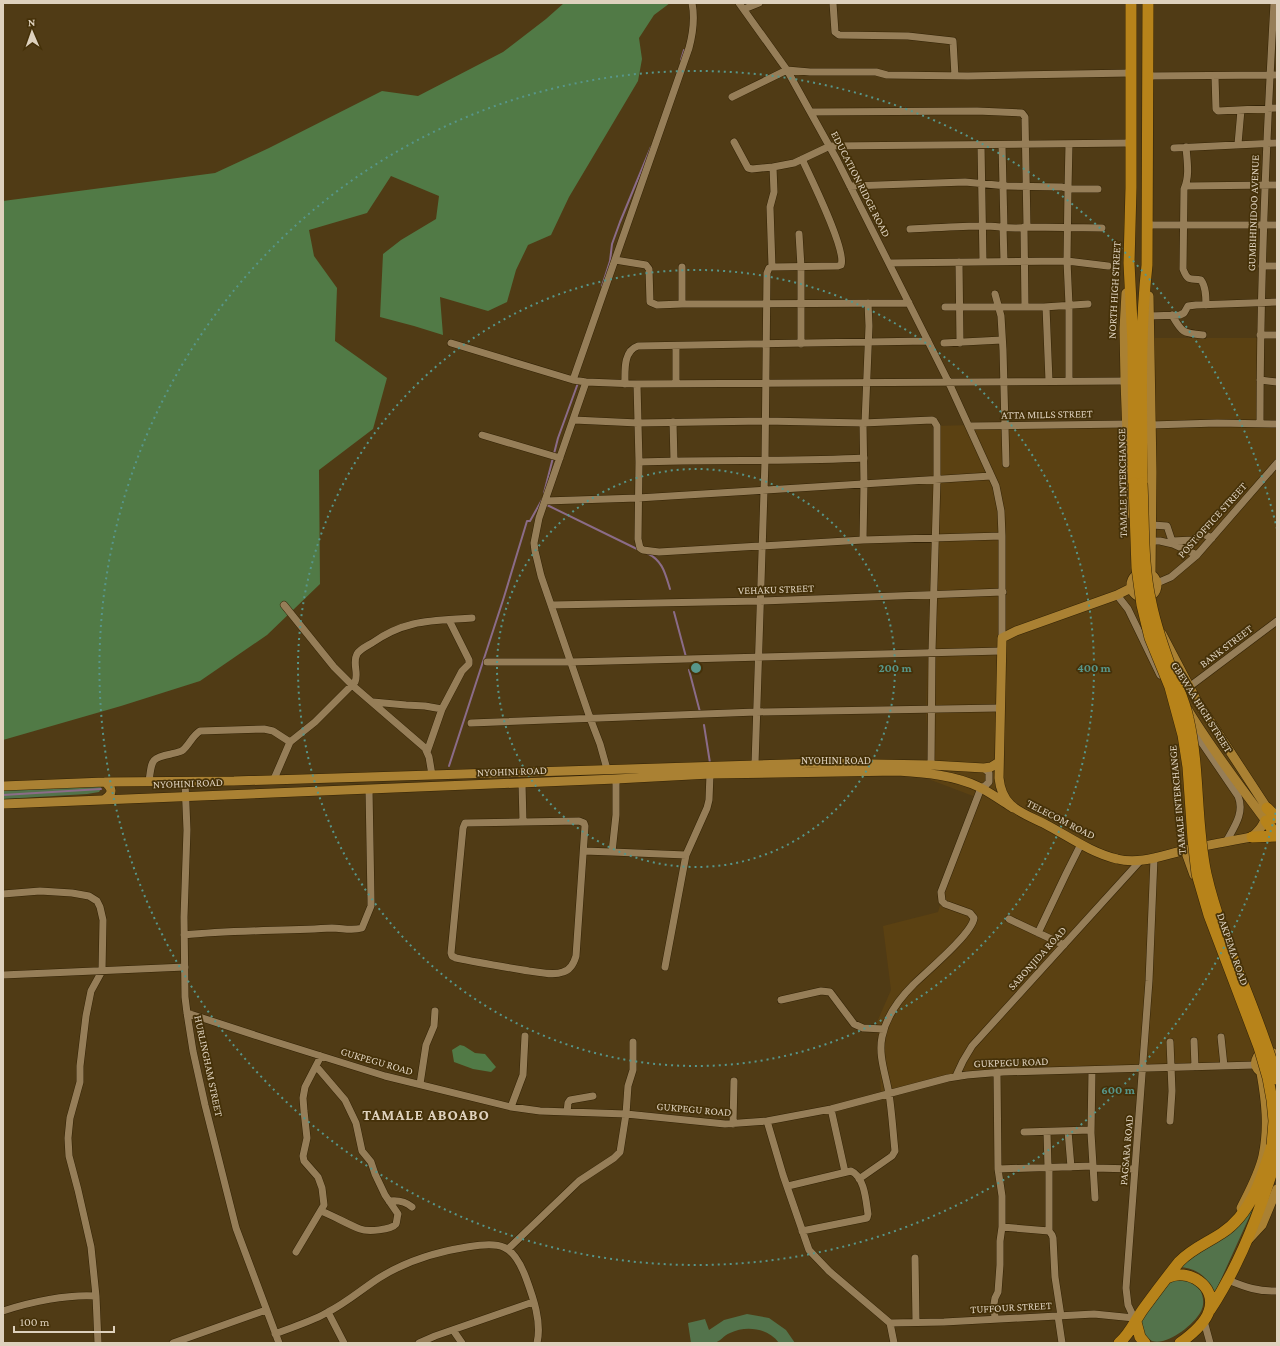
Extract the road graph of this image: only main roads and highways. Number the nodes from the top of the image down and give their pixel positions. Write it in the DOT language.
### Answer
graph roads {
  1 [pos="1131,3"];
  2 [pos="1148,3"];
  3 [pos="1129,263"];
  4 [pos="1147,265"];
  5 [pos="1138,483"];
  6 [pos="1151,574"];
  7 [pos="1134,578"];
  8 [pos="1131,588"];
  9 [pos="1153,595"];
  10 [pos="1137,596"];
  11 [pos="999,762"];
  12 [pos="105,782"];
  13 [pos="3,786"];
  14 [pos="105,799"];
  15 [pos="3,804"];
  16 [pos="1013,808"];
  17 [pos="1267,808"];
  18 [pos="1277,818"];
  19 [pos="1266,821"];
  20 [pos="1277,836"];
  21 [pos="1252,837"];
  22 [pos="1205,846"];
  23 [pos="1185,850"];
  24 [pos="1275,1055"];
  25 [pos="1258,1065"];
  26 [pos="1277,1069"];
  27 [pos="1277,1079"];
  28 [pos="1277,1155"];
  29 [pos="1276,1194"];
  30 [pos="1234,1224"];
  31 [pos="1247,1241"];
  32 [pos="1166,1278"];
  33 [pos="1210,1310"];
  34 [pos="1135,1320"];
  35 [pos="1120,1343"];
  36 [pos="1145,1343"];
  37 [pos="1180,1343"];
  1 -- 3 [label="highway, NORTH HIGH STREET"];
  2 -- 4 [label="highway"];
  3 -- 5 [label="highway, TAMALE INTERCHANGE"];
  3 -- 7 [label="main road, NORTH HIGH STREET"];
  4 -- 5 [label="highway, TAMALE INTERCHANGE"];
  4 -- 6 [label="main road"];
  5 -- 27 [label="highway, TAMALE INTERCHANGE, bridge"];
  5 -- 30 [label="highway, TAMALE INTERCHANGE, bridge"];
  6 -- 7 [label="main road"];
  6 -- 9 [label="main road"];
  7 -- 8 [label="main road"];
  8 -- 10 [label="main road"];
  8 -- 11 [label="main road, TELECOM ROAD"];
  9 -- 10 [label="main road"];
  9 -- 17 [label="main road, GBEWAA HIGH STREET"];
  10 -- 19 [label="main road, GBEWAA HIGH STREET"];
  11 -- 12 [label="main road, NYOHINI ROAD"];
  11 -- 16 [label="main road, TELECOM ROAD"];
  12 -- 13 [label="main road, NYOHINI ROAD"];
  12 -- 14 [label="main road"];
  14 -- 15 [label="main road, NYOHINI ROAD"];
  14 -- 16 [label="main road, NYOHINI ROAD"];
  16 -- 23 [label="main road, TELECOM ROAD"];
  17 -- 18 [label="highway"];
  17 -- 19 [label="main road"];
  19 -- 20 [label="highway"];
  19 -- 21 [label="main road"];
  20 -- 21 [label="highway"];
  21 -- 22 [label="main road, TELECOM ROAD"];
  22 -- 23 [label="main road, TELECOM ROAD"];
  22 -- 24 [label="main road, DAKPEMA ROAD"];
  23 -- 25 [label="main road, DAKPEMA ROAD"];
  24 -- 25 [label="main road"];
  25 -- 26 [label="main road"];
  25 -- 30 [label="main road, DAKPEMA ROAD"];
  28 -- 31 [label="highway"];
  29 -- 31 [label="main road"];
  30 -- 32 [label="highway, DAKPEMA ROAD"];
  31 -- 33 [label="highway"];
  32 -- 33 [label="highway"];
  32 -- 34 [label="highway, DAKPEMA ROAD"];
  33 -- 37 [label="highway"];
  34 -- 35 [label="highway"];
  34 -- 36 [label="highway"];
}
